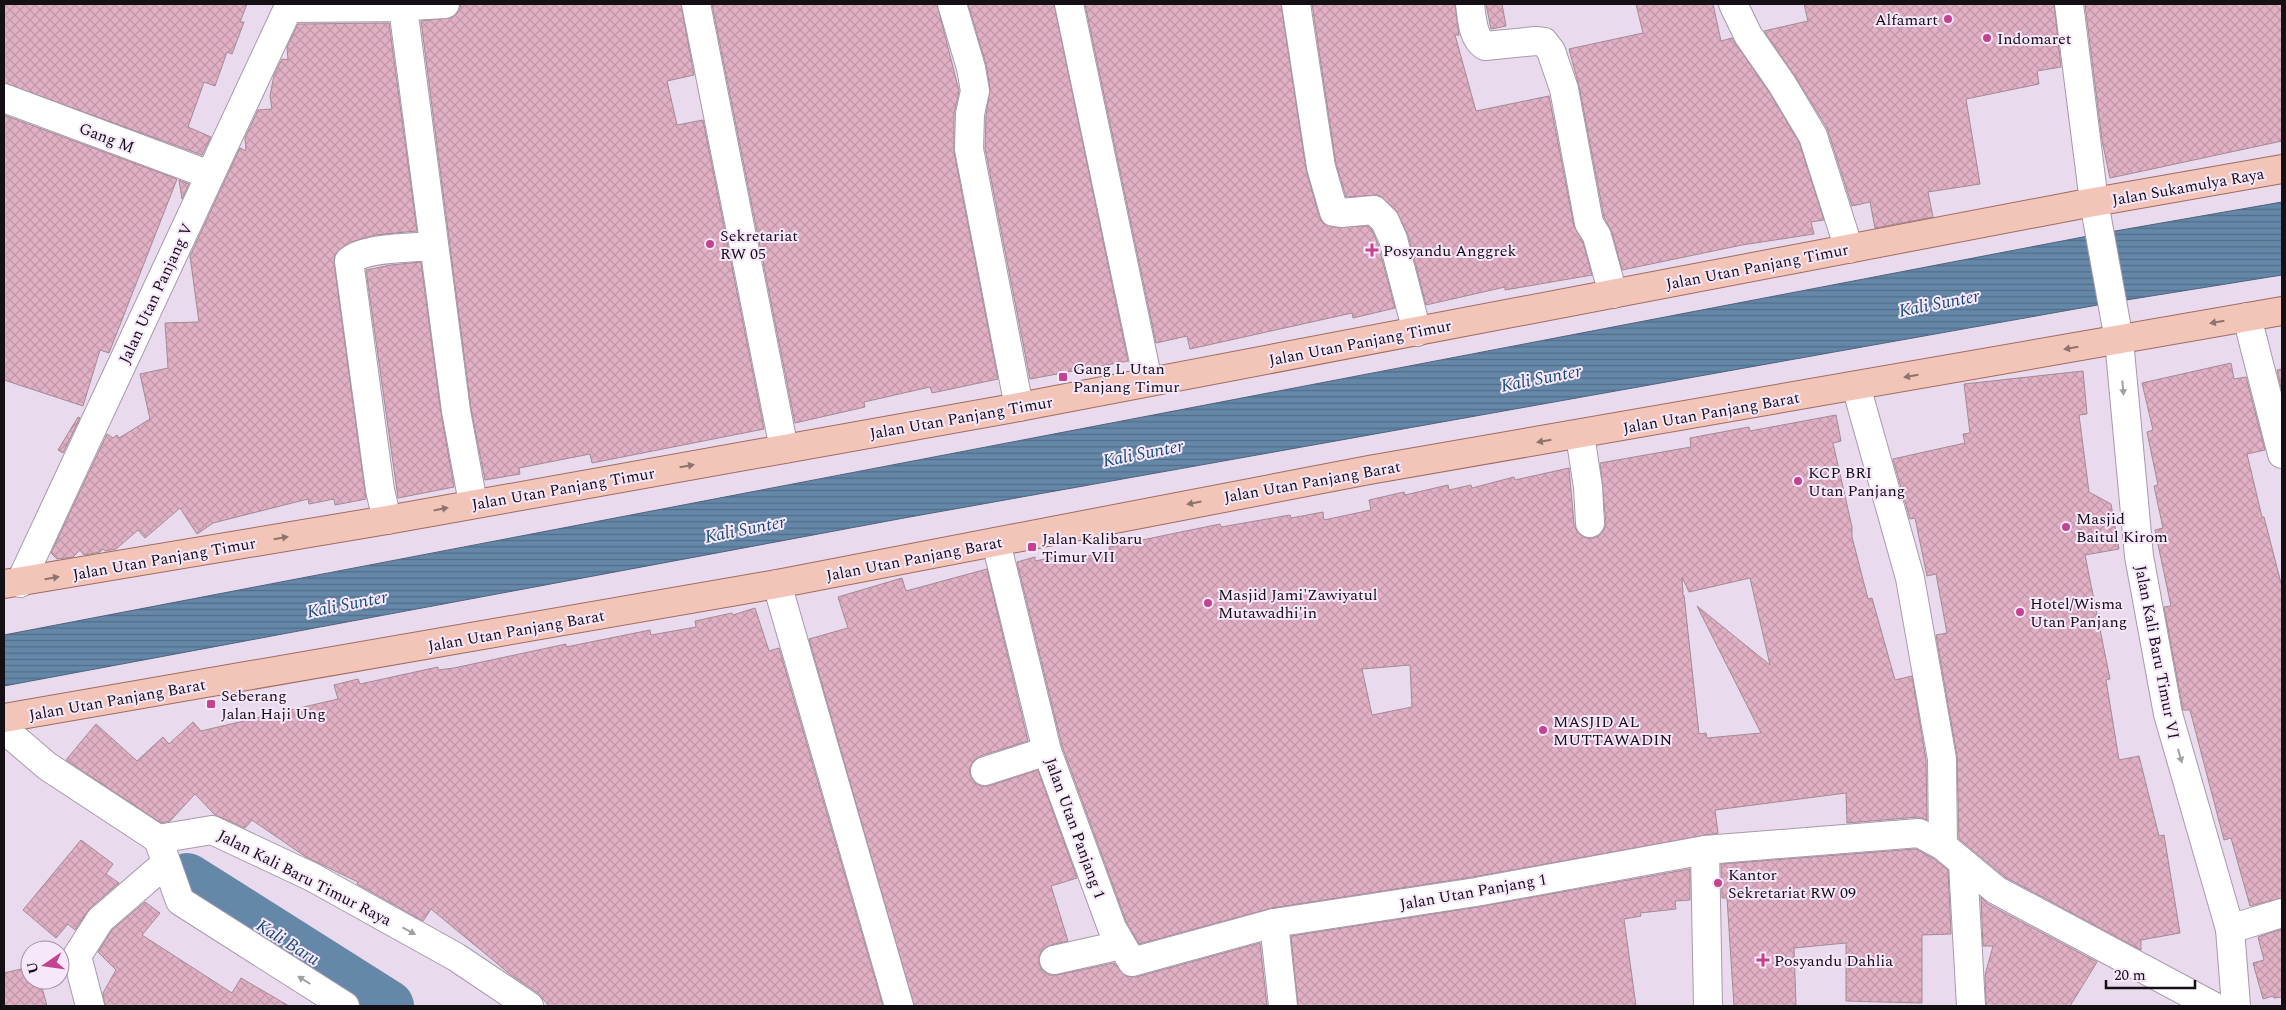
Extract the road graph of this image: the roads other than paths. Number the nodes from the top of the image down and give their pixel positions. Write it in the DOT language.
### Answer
graph roads {
  1 [pos="445,4"];
  2 [pos="952,4"];
  3 [pos="1069,4"];
  4 [pos="1296,4"];
  5 [pos="1470,4"];
  6 [pos="1733,4"];
  7 [pos="2069,4"];
  8 [pos="702,5"];
  9 [pos="289,6"];
  10 [pos="407,7"];
  11 [pos="4,98"];
  12 [pos="2282,169"];
  13 [pos="210,175"];
  14 [pos="2095,211"];
  15 [pos="434,246"];
  16 [pos="1849,249"];
  17 [pos="1613,294"];
  18 [pos="2282,311"];
  19 [pos="2247,317"];
  20 [pos="2117,331"];
  21 [pos="1417,332"];
  22 [pos="1148,382"];
  23 [pos="1856,386"];
  24 [pos="1018,407"];
  25 [pos="1580,435"];
  26 [pos="784,449"];
  27 [pos="2282,454"];
  28 [pos="473,503"];
  29 [pos="387,520"];
  30 [pos="1590,522"];
  31 [pos="996,542"];
  32 [pos="12,584"];
  33 [pos="777,584"];
  34 [pos="4,718"];
  35 [pos="4,729"];
  36 [pos="1047,751"];
  37 [pos="985,771"];
  38 [pos="1705,850"];
  39 [pos="162,851"];
  40 [pos="1953,855"];
  41 [pos="2282,913"];
  42 [pos="1274,923"];
  43 [pos="2230,929"];
  44 [pos="1121,945"];
  45 [pos="1054,960"];
  46 [pos="90,1006"];
  47 [pos="345,1006"];
  48 [pos="529,1006"];
  49 [pos="899,1006"];
  50 [pos="1283,1006"];
  51 [pos="1708,1006"];
  52 [pos="1971,1006"];
  53 [pos="2213,1006"];
  54 [pos="2236,1006"];
  1 -- 10 [label="street"];
  2 -- 24 [label="street"];
  3 -- 22 [label="street"];
  4 -- 21 [label="street"];
  5 -- 17 [label="street"];
  6 -- 16 [label="street"];
  7 -- 14 [label="street, Jalan Kali Baru Timur VI"];
  8 -- 26 [label="street"];
  9 -- 10 [label="street"];
  9 -- 13 [label="street, Jalan Utan Panjang V"];
  10 -- 15 [label="street"];
  11 -- 13 [label="street, Gang M"];
  12 -- 14 [label="main road, Jalan Sukamulya Raya"];
  13 -- 32 [label="street, Jalan Utan Panjang V"];
  14 -- 16 [label="main road, Jalan Utan Panjang Timur"];
  14 -- 20 [label="street, Jalan Kali Baru Timur VI"];
  15 -- 28 [label="street"];
  15 -- 29 [label="street"];
  16 -- 17 [label="main road, Jalan Utan Panjang Timur"];
  17 -- 21 [label="main road, Jalan Utan Panjang Timur"];
  18 -- 19 [label="main road, Jalan Utan Panjang Barat"];
  19 -- 20 [label="main road, Jalan Utan Panjang Barat, one-way"];
  19 -- 27 [label="street"];
  20 -- 23 [label="main road, Jalan Utan Panjang Barat, one-way"];
  20 -- 43 [label="street, Jalan Kali Baru Timur VI, one-way"];
  21 -- 22 [label="main road, Jalan Utan Panjang Timur"];
  22 -- 24 [label="main road, Jalan Utan Panjang Timur"];
  23 -- 25 [label="main road, Jalan Utan Panjang Barat"];
  23 -- 40 [label="street"];
  24 -- 26 [label="main road, Jalan Utan Panjang Timur"];
  25 -- 30 [label="street"];
  25 -- 31 [label="main road, Jalan Utan Panjang Barat, one-way"];
  28 -- 26 [label="main road, Jalan Utan Panjang Timur, one-way"];
  29 -- 28 [label="main road, Jalan Utan Panjang Timur, one-way"];
  32 -- 29 [label="main road, Jalan Utan Panjang Timur, one-way"];
  31 -- 33 [label="main road, Jalan Utan Panjang Barat"];
  31 -- 36 [label="street, Jalan Utan Panjang 1"];
  33 -- 34 [label="main road, Jalan Utan Panjang Barat"];
  33 -- 49 [label="street"];
  35 -- 39 [label="street"];
  36 -- 37 [label="street"];
  36 -- 44 [label="street, Jalan Utan Panjang 1"];
  38 -- 40 [label="street, Jalan Utan Panjang 1"];
  38 -- 42 [label="street, Jalan Utan Panjang 1"];
  38 -- 51 [label="street"];
  39 -- 46 [label="street"];
  47 -- 39 [label="street, one-way"];
  39 -- 48 [label="street, Jalan Kali Baru Timur Raya, one-way"];
  40 -- 52 [label="street"];
  40 -- 53 [label="street, Jalan Utan Panjang 1"];
  41 -- 43 [label="street"];
  42 -- 44 [label="street, Jalan Utan Panjang 1"];
  42 -- 50 [label="street"];
  43 -- 54 [label="street, Jalan Kali Baru Timur VI"];
  44 -- 45 [label="street"];
}
